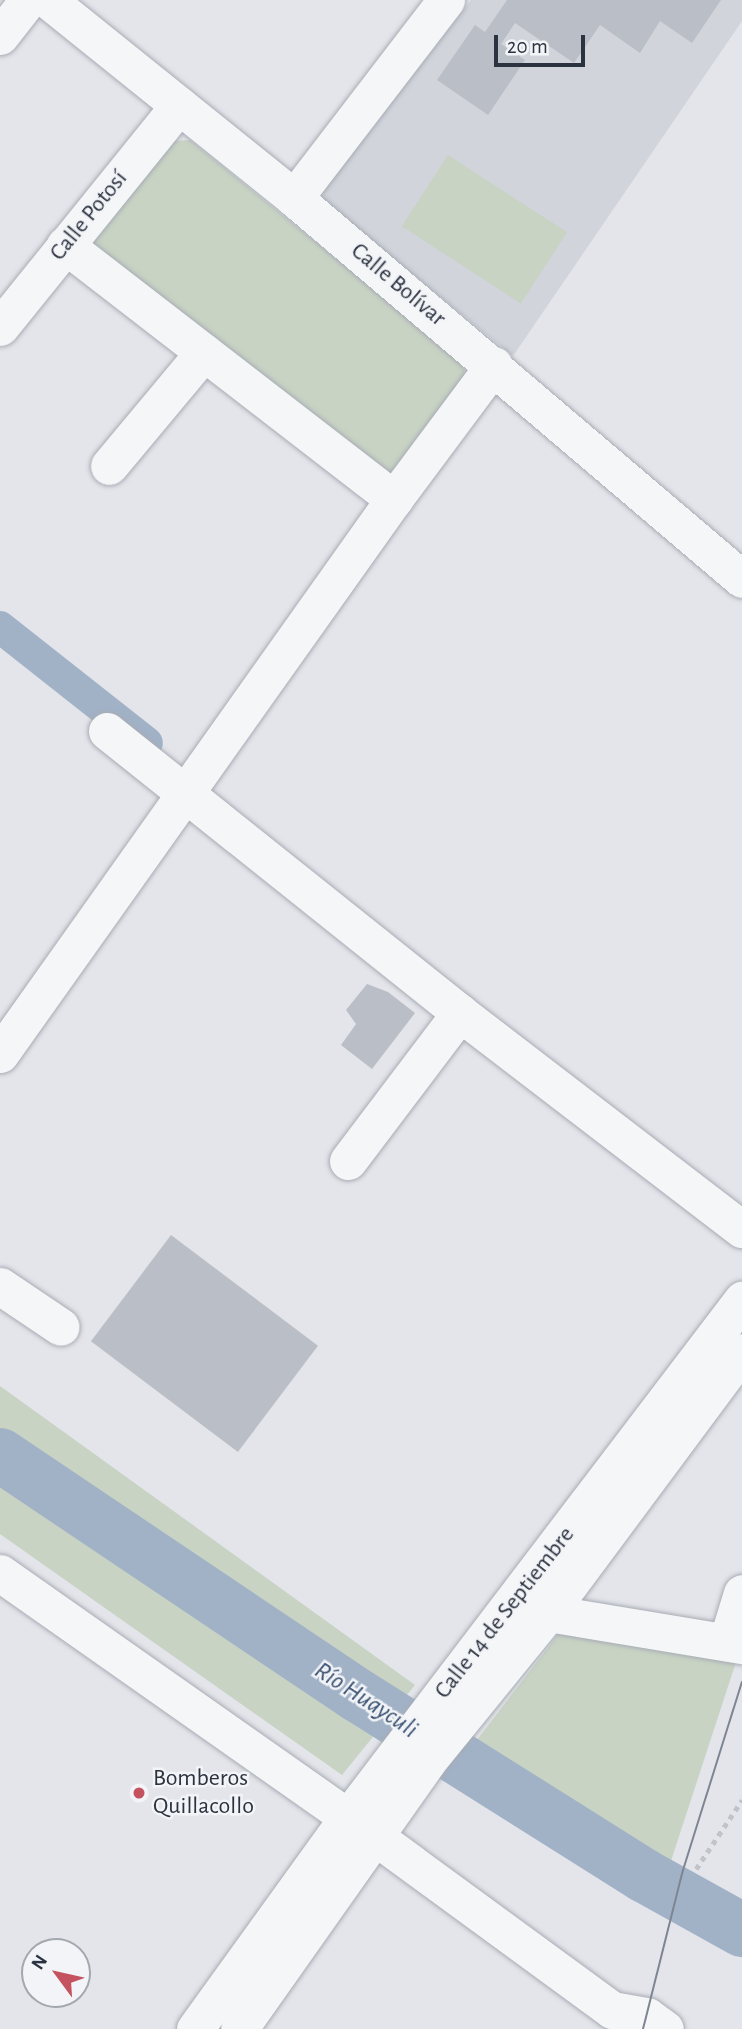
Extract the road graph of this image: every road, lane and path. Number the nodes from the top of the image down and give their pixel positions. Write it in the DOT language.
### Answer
graph roads {
  1 [pos="29,0"];
  2 [pos="48,0"];
  3 [pos="446,0"];
  4 [pos="0,36"];
  5 [pos="179,105"];
  6 [pos="294,198"];
  7 [pos="65,245"];
  8 [pos="0,327"];
  9 [pos="204,352"];
  10 [pos="494,365"];
  11 [pos="109,467"];
  12 [pos="394,499"];
  13 [pos="742,579"];
  14 [pos="107,731"];
  15 [pos="184,791"];
  16 [pos="460,1013"];
  17 [pos="0,1054"];
  18 [pos="348,1161"];
  19 [pos="742,1229"];
  20 [pos="0,1286"];
  21 [pos="742,1300"];
  22 [pos="61,1327"];
  23 [pos="742,1352"];
  24 [pos="0,1573"];
  25 [pos="742,1593"];
  26 [pos="535,1603"];
  27 [pos="734,1644"];
  28 [pos="415,1754"];
  29 [pos="742,1800"];
  30 [pos="346,1820"];
  31 [pos="377,1838"];
  32 [pos="696,1869"];
  33 [pos="609,2020"];
  34 [pos="195,2029"];
  35 [pos="239,2029"];
  36 [pos="665,2029"];
  1 -- 4 [label="street"];
  2 -- 5 [label="street, Calle Bolívar"];
  3 -- 6 [label="street"];
  5 -- 6 [label="street, Calle Bolívar"];
  5 -- 7 [label="street, Calle Potosí"];
  6 -- 10 [label="street, Calle Bolívar"];
  7 -- 8 [label="street, Calle Potosí"];
  7 -- 9 [label="street"];
  9 -- 11 [label="street"];
  9 -- 12 [label="street"];
  10 -- 12 [label="street"];
  10 -- 13 [label="street, Calle Bolívar"];
  12 -- 15 [label="street"];
  14 -- 15 [label="street"];
  15 -- 16 [label="street"];
  15 -- 17 [label="street"];
  16 -- 18 [label="street"];
  16 -- 19 [label="street"];
  20 -- 22 [label="street"];
  21 -- 26 [label="street, Calle 14 de Septiembre"];
  23 -- 26 [label="street, Calle 14 de Septiembre"];
  24 -- 30 [label="street"];
  25 -- 27 [label="street"];
  26 -- 27 [label="street"];
  26 -- 28 [label="street, Calle 14 de Septiembre"];
  28 -- 30 [label="street, Calle 14 de Septiembre"];
  28 -- 31 [label="street, Calle 14 de Septiembre"];
  29 -- 32 [label="path"];
  30 -- 31 [label="street"];
  30 -- 34 [label="street, Calle 14 de Septiembre"];
  31 -- 33 [label="street"];
  31 -- 35 [label="street, Calle 14 de Septiembre"];
  33 -- 36 [label="street"];
}
